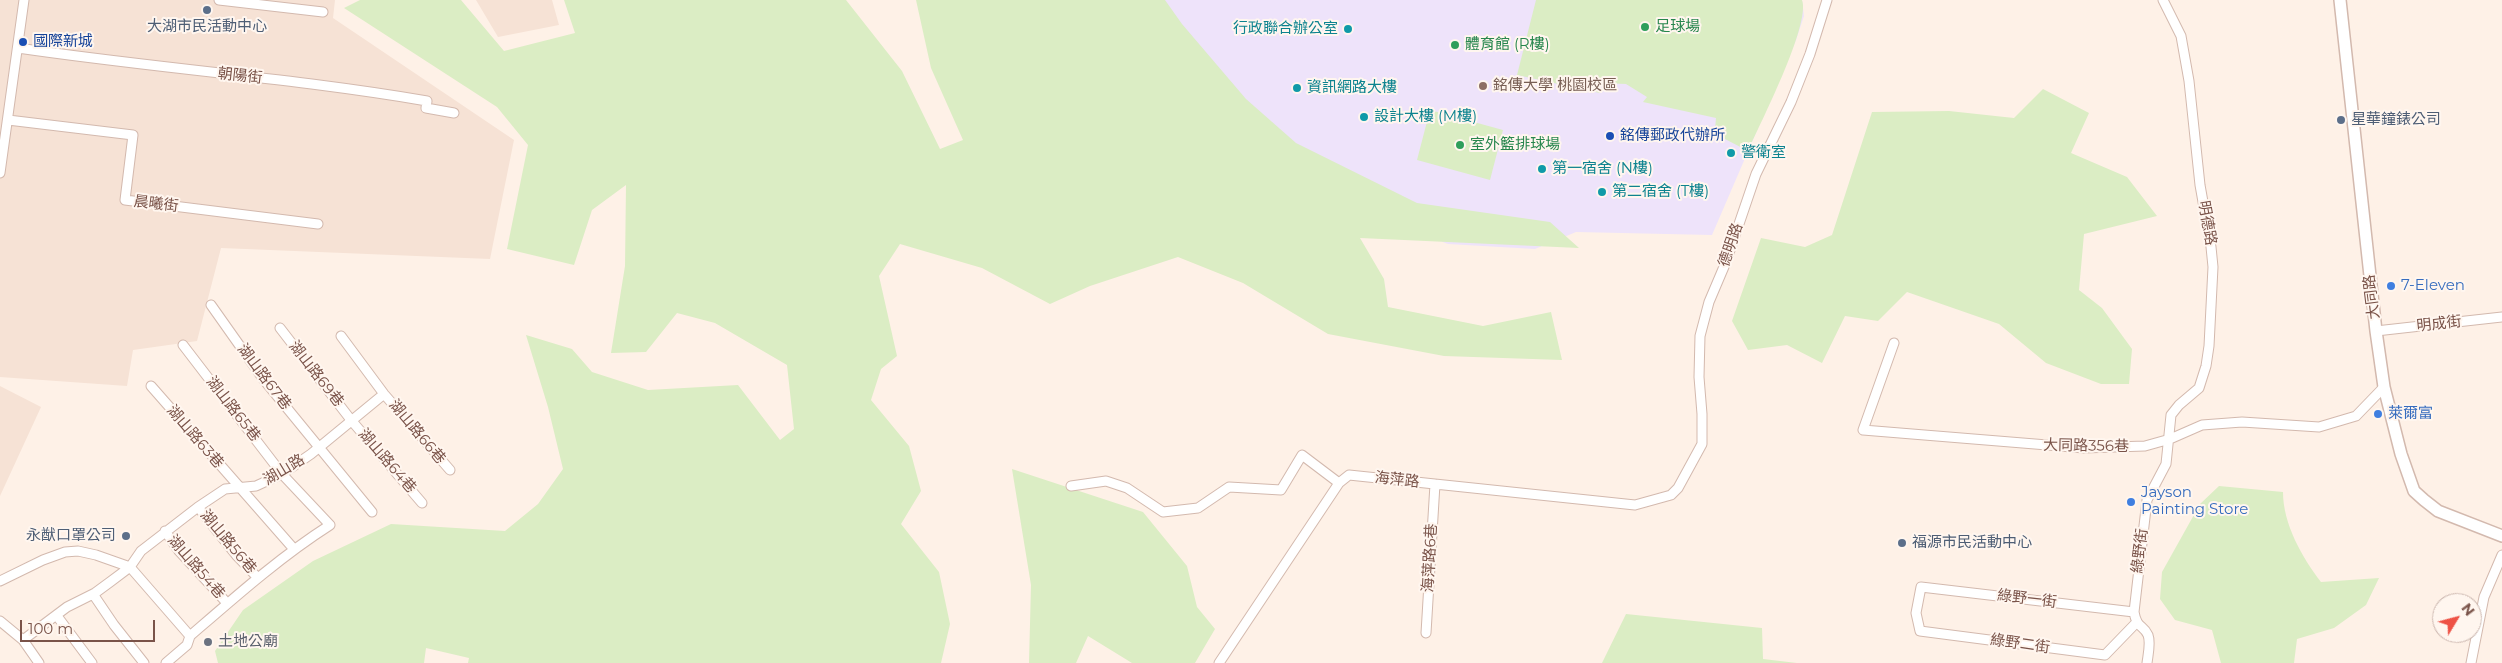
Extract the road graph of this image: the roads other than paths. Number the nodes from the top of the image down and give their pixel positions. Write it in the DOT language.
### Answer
graph roads {
  1 [pos="24,0"];
  2 [pos="218,0"];
  3 [pos="1827,0"];
  4 [pos="2163,0"];
  5 [pos="2340,0"];
  6 [pos="323,12"];
  7 [pos="18,48"];
  8 [pos="454,113"];
  9 [pos="8,120"];
  10 [pos="0,173"];
  11 [pos="318,224"];
  12 [pos="211,305"];
  13 [pos="2502,318"];
  14 [pos="280,328"];
  15 [pos="2376,331"];
  16 [pos="341,336"];
  17 [pos="1894,343"];
  18 [pos="183,345"];
  19 [pos="151,386"];
  20 [pos="2384,387"];
  21 [pos="384,394"];
  22 [pos="351,420"];
  23 [pos="2170,439"];
  24 [pos="319,447"];
  25 [pos="450,470"];
  26 [pos="282,474"];
  27 [pos="1339,483"];
  28 [pos="1434,484"];
  29 [pos="1071,486"];
  30 [pos="240,487"];
  31 [pos="1671,495"];
  32 [pos="422,503"];
  33 [pos="198,507"];
  34 [pos="372,512"];
  35 [pos="165,531"];
  36 [pos="2502,536"];
  37 [pos="293,548"];
  38 [pos="2502,555"];
  39 [pos="130,567"];
  40 [pos="258,578"];
  41 [pos="0,580"];
  42 [pos="94,594"];
  43 [pos="227,604"];
  44 [pos="2134,612"];
  45 [pos="57,616"];
  46 [pos="0,622"];
  47 [pos="2136,623"];
  48 [pos="1920,631"];
  49 [pos="1426,633"];
  50 [pos="190,636"];
  51 [pos="23,640"];
  52 [pos="39,663"];
  53 [pos="92,663"];
  54 [pos="144,663"];
  55 [pos="166,663"];
  56 [pos="1219,663"];
  57 [pos="2147,663"];
  58 [pos="2471,663"];
  1 -- 7 [label="street"];
  2 -- 6 [label="street"];
  3 -- 31 [label="street, 德明路"];
  4 -- 23 [label="street, 明德路"];
  5 -- 15 [label="street, 大同路"];
  7 -- 8 [label="street, 朝陽街"];
  7 -- 9 [label="street"];
  9 -- 10 [label="street"];
  9 -- 11 [label="street, 晨曦街"];
  12 -- 24 [label="street, 湖山路67巷"];
  13 -- 15 [label="street, 明成街"];
  14 -- 22 [label="street, 湖山路69巷"];
  15 -- 20 [label="street, 大同路"];
  16 -- 21 [label="street, 湖山路66巷"];
  17 -- 23 [label="street, 大同路356巷"];
  18 -- 26 [label="street, 湖山路65巷"];
  19 -- 30 [label="street, 湖山路63巷"];
  20 -- 23 [label="street, 大同路356巷"];
  20 -- 36 [label="street, 大同路"];
  21 -- 22 [label="street, 湖山路"];
  21 -- 25 [label="street, 湖山路66巷"];
  22 -- 24 [label="street, 湖山路"];
  22 -- 32 [label="street, 湖山路64巷"];
  23 -- 44 [label="street, 綠野街"];
  24 -- 26 [label="street, 湖山路"];
  24 -- 34 [label="street, 湖山路67巷"];
  26 -- 30 [label="street, 湖山路"];
  26 -- 37 [label="street, 湖山路65巷"];
  27 -- 28 [label="street, 海萍路"];
  27 -- 29 [label="street"];
  27 -- 56 [label="street"];
  28 -- 31 [label="street, 海萍路"];
  28 -- 49 [label="street, 海萍路6巷"];
  30 -- 33 [label="street, 湖山路"];
  30 -- 37 [label="street, 湖山路63巷"];
  33 -- 35 [label="street, 湖山路"];
  33 -- 40 [label="street, 湖山路56巷"];
  35 -- 39 [label="street, 湖山路"];
  35 -- 43 [label="street, 湖山路54巷"];
  37 -- 40 [label="street"];
  38 -- 58 [label="street"];
  39 -- 41 [label="street"];
  39 -- 42 [label="street, 湖山路"];
  39 -- 50 [label="street"];
  40 -- 43 [label="street"];
  42 -- 45 [label="street, 湖山路"];
  42 -- 54 [label="street"];
  43 -- 50 [label="street"];
  44 -- 47 [label="street, 綠野街"];
  44 -- 48 [label="street, 綠野一街"];
  45 -- 51 [label="street, 湖山路"];
  45 -- 53 [label="street"];
  46 -- 51 [label="street"];
  47 -- 48 [label="street, 綠野二街"];
  47 -- 57 [label="street, 綠野街"];
  50 -- 55 [label="street"];
  51 -- 52 [label="street"];
}
